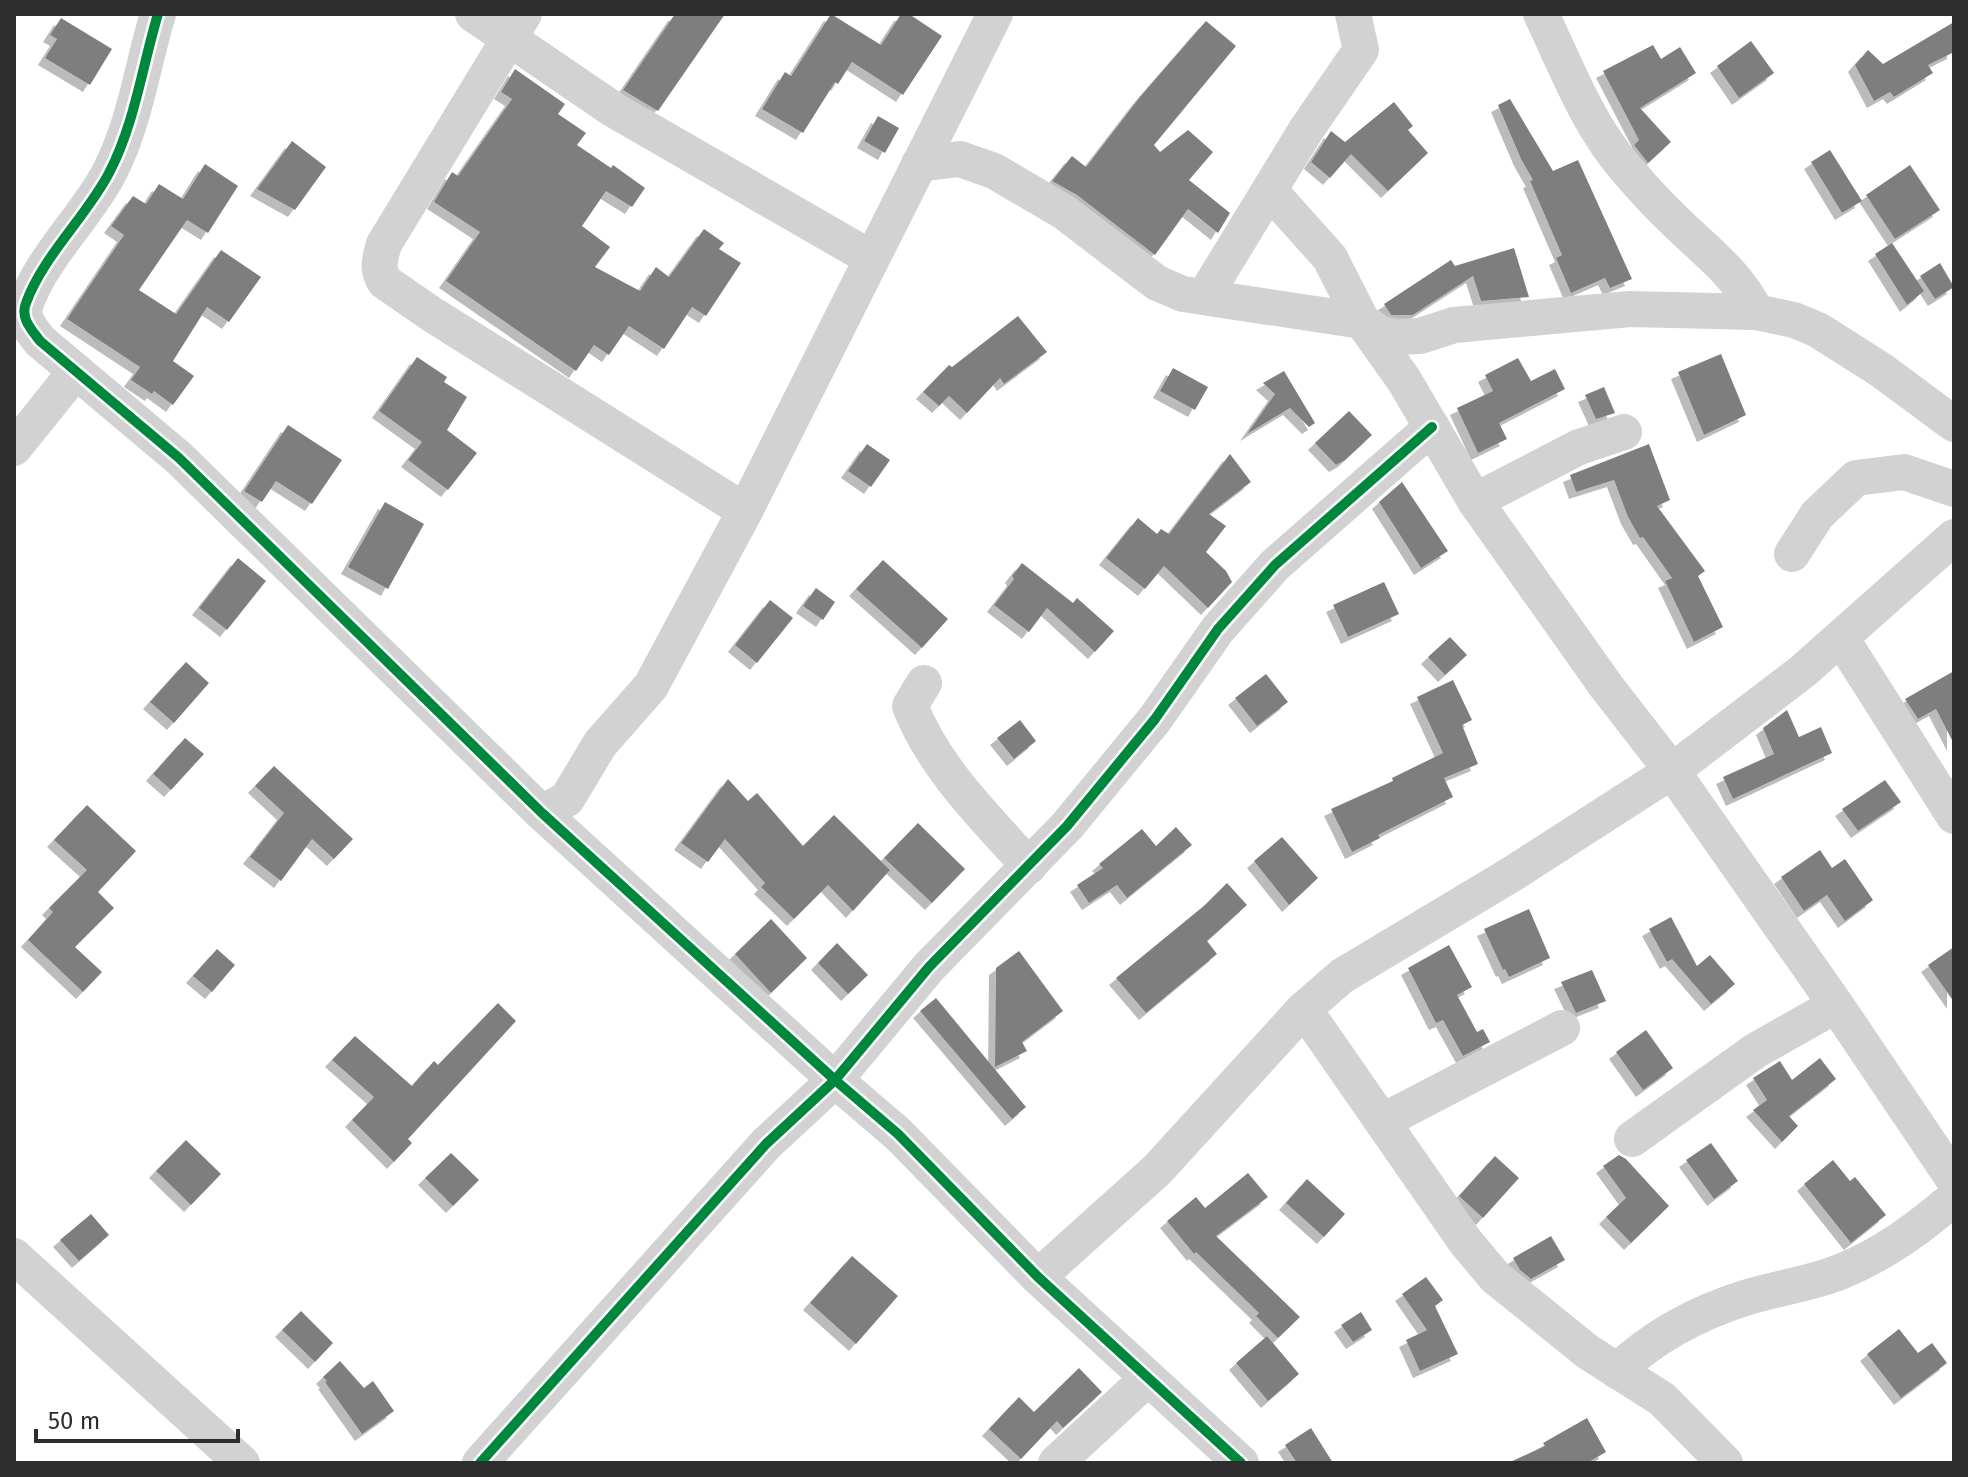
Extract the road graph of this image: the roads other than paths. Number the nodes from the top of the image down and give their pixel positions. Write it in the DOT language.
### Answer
graph roads {
  1 [pos="158,14"];
  2 [pos="473,14"];
  3 [pos="995,14"];
  4 [pos="1353,14"];
  5 [pos="1541,14"];
  6 [pos="517,26"];
  7 [pos="937,129"];
  8 [pos="960,159"];
  9 [pos="919,164"];
  10 [pos="1271,192"];
  11 [pos="871,258"];
  12 [pos="1204,297"];
  13 [pos="1756,312"];
  14 [pos="19,314"];
  15 [pos="1362,321"];
  16 [pos="1420,336"];
  17 [pos="76,371"];
  18 [pos="1404,380"];
  19 [pos="1954,424"];
  20 [pos="1432,427"];
  21 [pos="1624,432"];
  22 [pos="14,448"];
  23 [pos="1954,489"];
  24 [pos="1475,501"];
  25 [pos="745,511"];
  26 [pos="1954,537"];
  27 [pos="1792,554"];
  28 [pos="1841,638"];
  29 [pos="924,683"];
  30 [pos="1672,771"];
  31 [pos="554,806"];
  32 [pos="1954,816"];
  33 [pos="1029,866"];
  34 [pos="1836,1005"];
  35 [pos="1304,1009"];
  36 [pos="1562,1028"];
  37 [pos="835,1080"];
  38 [pos="1383,1121"];
  39 [pos="1632,1139"];
  40 [pos="1950,1162"];
  41 [pos="1954,1198"];
  42 [pos="14,1256"];
  43 [pos="1038,1277"];
  44 [pos="1617,1371"];
  45 [pos="1148,1378"];
  46 [pos="242,1463"];
  47 [pos="480,1463"];
  48 [pos="1056,1463"];
  49 [pos="1241,1463"];
  50 [pos="1725,1463"];
  1 -- 14 [label="street"];
  2 -- 6 [label="street"];
  3 -- 7 [label="street"];
  4 -- 10 [label="street"];
  5 -- 13 [label="street"];
  6 -- 11 [label="street"];
  6 -- 25 [label="street"];
  7 -- 8 [label="street"];
  7 -- 9 [label="street"];
  8 -- 9 [label="street"];
  8 -- 12 [label="street"];
  9 -- 11 [label="street"];
  10 -- 12 [label="street"];
  10 -- 15 [label="street"];
  11 -- 25 [label="street"];
  12 -- 15 [label="street"];
  13 -- 16 [label="street"];
  13 -- 19 [label="street"];
  14 -- 17 [label="street"];
  15 -- 16 [label="street"];
  15 -- 18 [label="street"];
  16 -- 18 [label="street"];
  17 -- 22 [label="street"];
  17 -- 31 [label="street"];
  18 -- 20 [label="street"];
  20 -- 24 [label="street"];
  20 -- 33 [label="street"];
  21 -- 24 [label="street"];
  23 -- 27 [label="street"];
  24 -- 30 [label="street"];
  25 -- 31 [label="street"];
  26 -- 28 [label="street"];
  28 -- 30 [label="street"];
  28 -- 32 [label="street"];
  29 -- 33 [label="street"];
  30 -- 34 [label="street"];
  30 -- 35 [label="street"];
  31 -- 37 [label="street"];
  33 -- 37 [label="street"];
  34 -- 39 [label="street"];
  34 -- 40 [label="street"];
  35 -- 38 [label="street"];
  35 -- 43 [label="street"];
  36 -- 38 [label="street"];
  37 -- 43 [label="street"];
  37 -- 47 [label="street"];
  38 -- 44 [label="street"];
  41 -- 44 [label="street"];
  42 -- 46 [label="street"];
  43 -- 45 [label="street"];
  44 -- 50 [label="street"];
  45 -- 48 [label="street"];
  45 -- 49 [label="street"];
}
